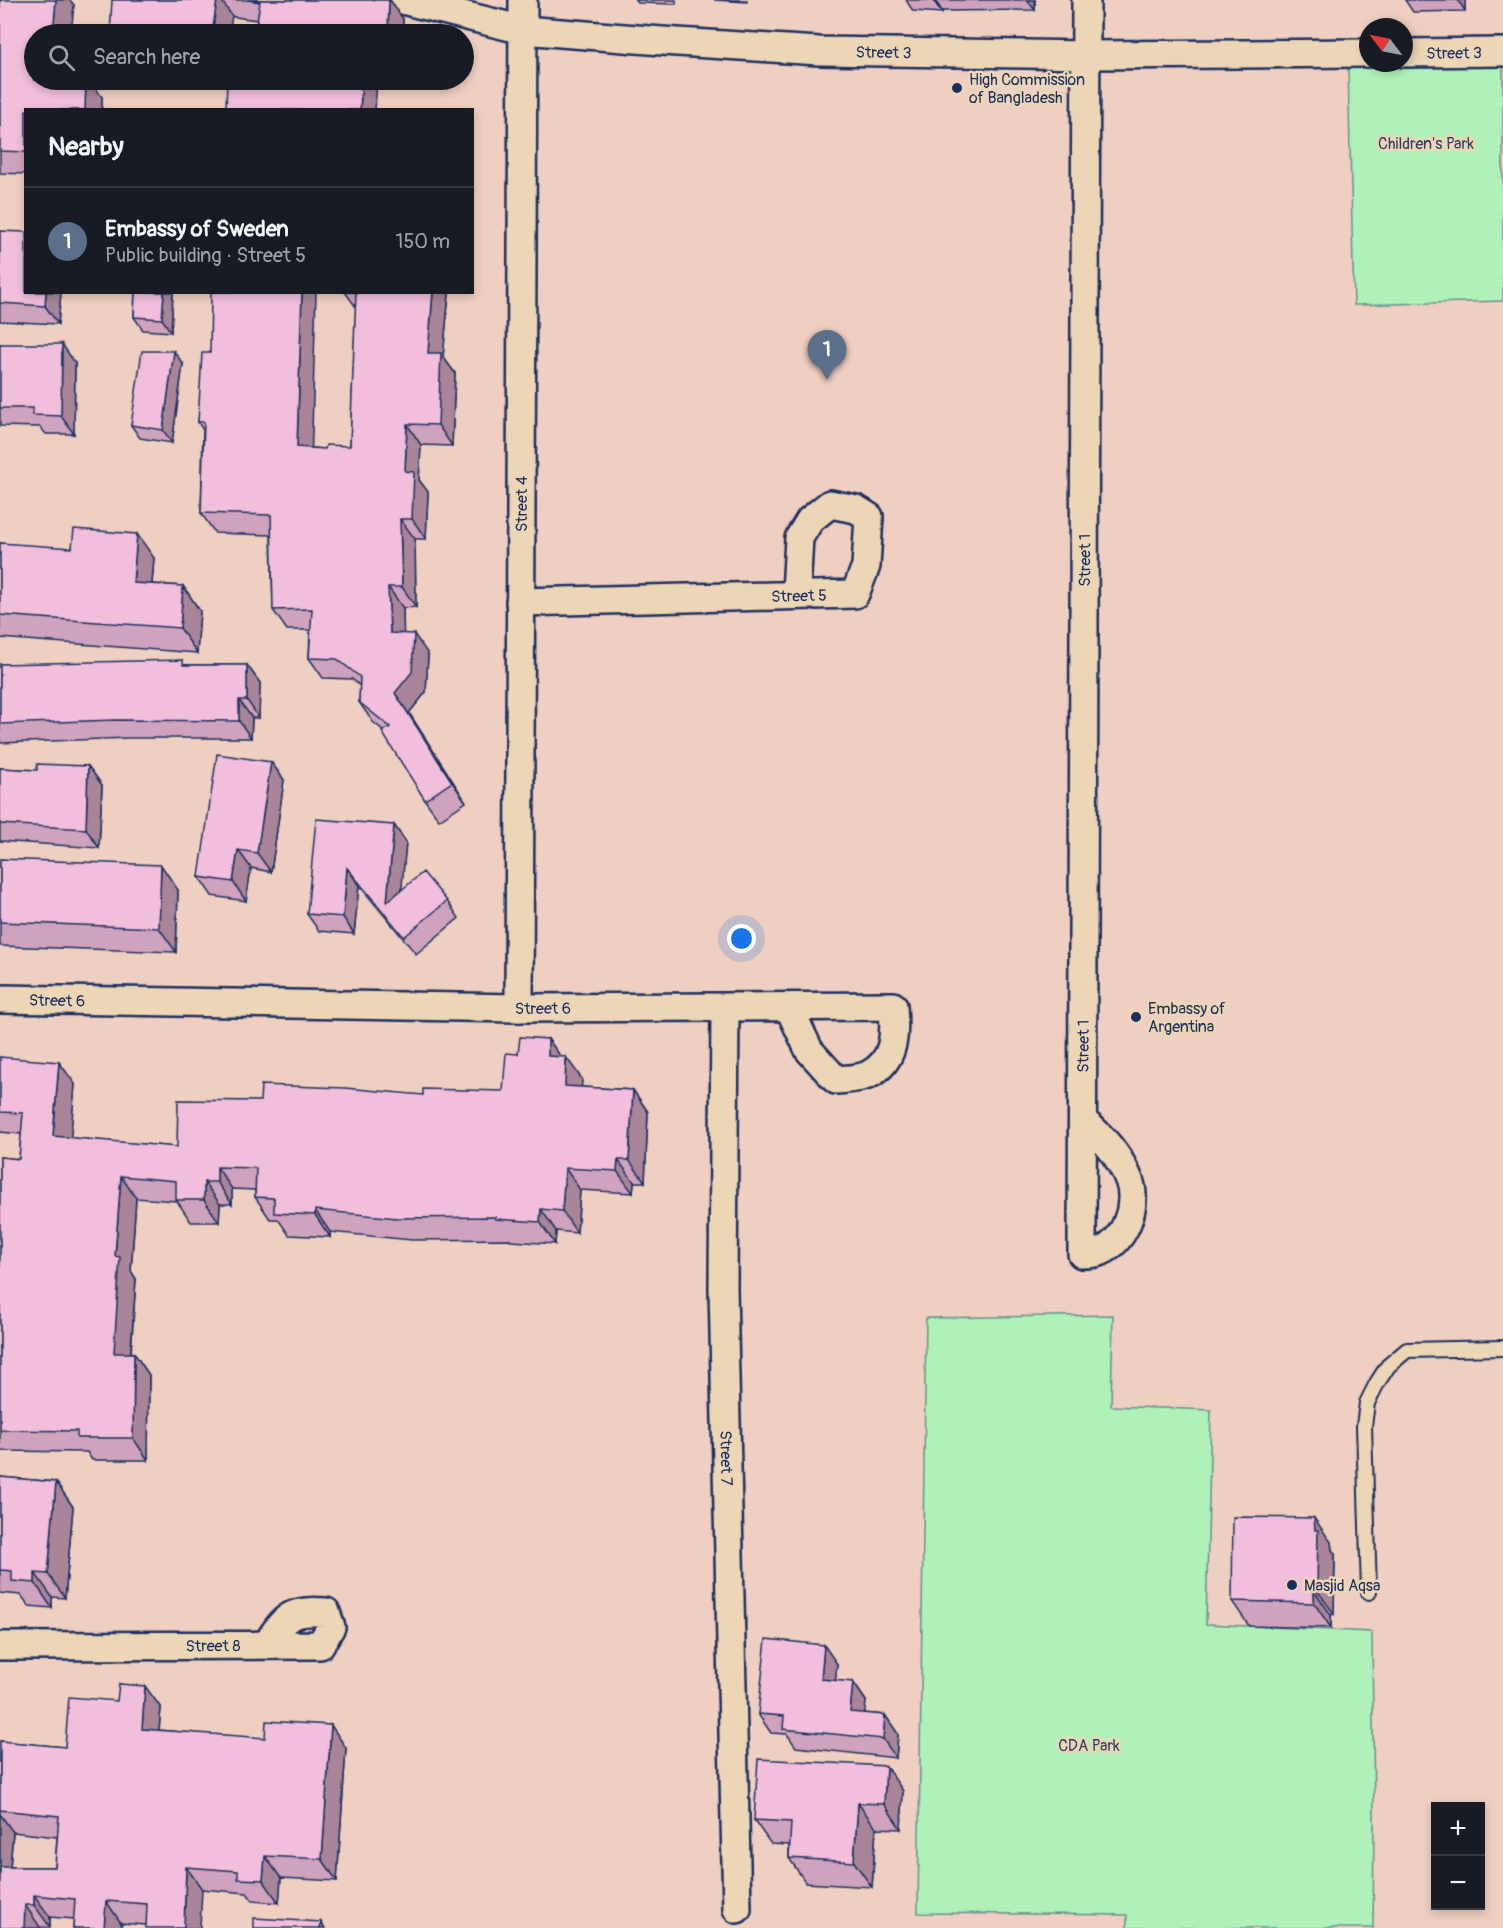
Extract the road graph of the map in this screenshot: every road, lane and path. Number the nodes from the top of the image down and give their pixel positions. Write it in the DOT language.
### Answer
graph roads {
  1 [pos="402,0"];
  2 [pos="523,0"];
  3 [pos="1086,0"];
  4 [pos="523,30"];
  5 [pos="1503,52"];
  6 [pos="1359,53"];
  7 [pos="1413,53"];
  8 [pos="1087,55"];
  9 [pos="796,593"];
  10 [pos="520,602"];
  11 [pos="0,999"];
  12 [pos="519,1008"];
  13 [pos="725,1008"];
  14 [pos="792,1014"];
  15 [pos="1083,1121"];
  16 [pos="1503,1348"];
  17 [pos="1369,1592"];
  18 [pos="269,1641"];
  19 [pos="0,1646"];
  20 [pos="737,1909"];
  1 -- 4 [label="street, Street 3"];
  2 -- 4 [label="street, Street 4"];
  3 -- 8 [label="street, Street 1"];
  4 -- 8 [label="street, Street 3"];
  4 -- 10 [label="street, Street 4"];
  5 -- 7 [label="street, Street 3"];
  6 -- 8 [label="street, Street 3"];
  8 -- 15 [label="street, Street 1"];
  9 -- 10 [label="street, Street 5"];
  10 -- 12 [label="street, Street 4"];
  11 -- 12 [label="street, Street 6"];
  12 -- 13 [label="street, Street 6"];
  13 -- 14 [label="street, Street 6"];
  13 -- 20 [label="street, Street 7"];
  16 -- 17 [label="lane"];
  18 -- 19 [label="street, Street 8"];
}
